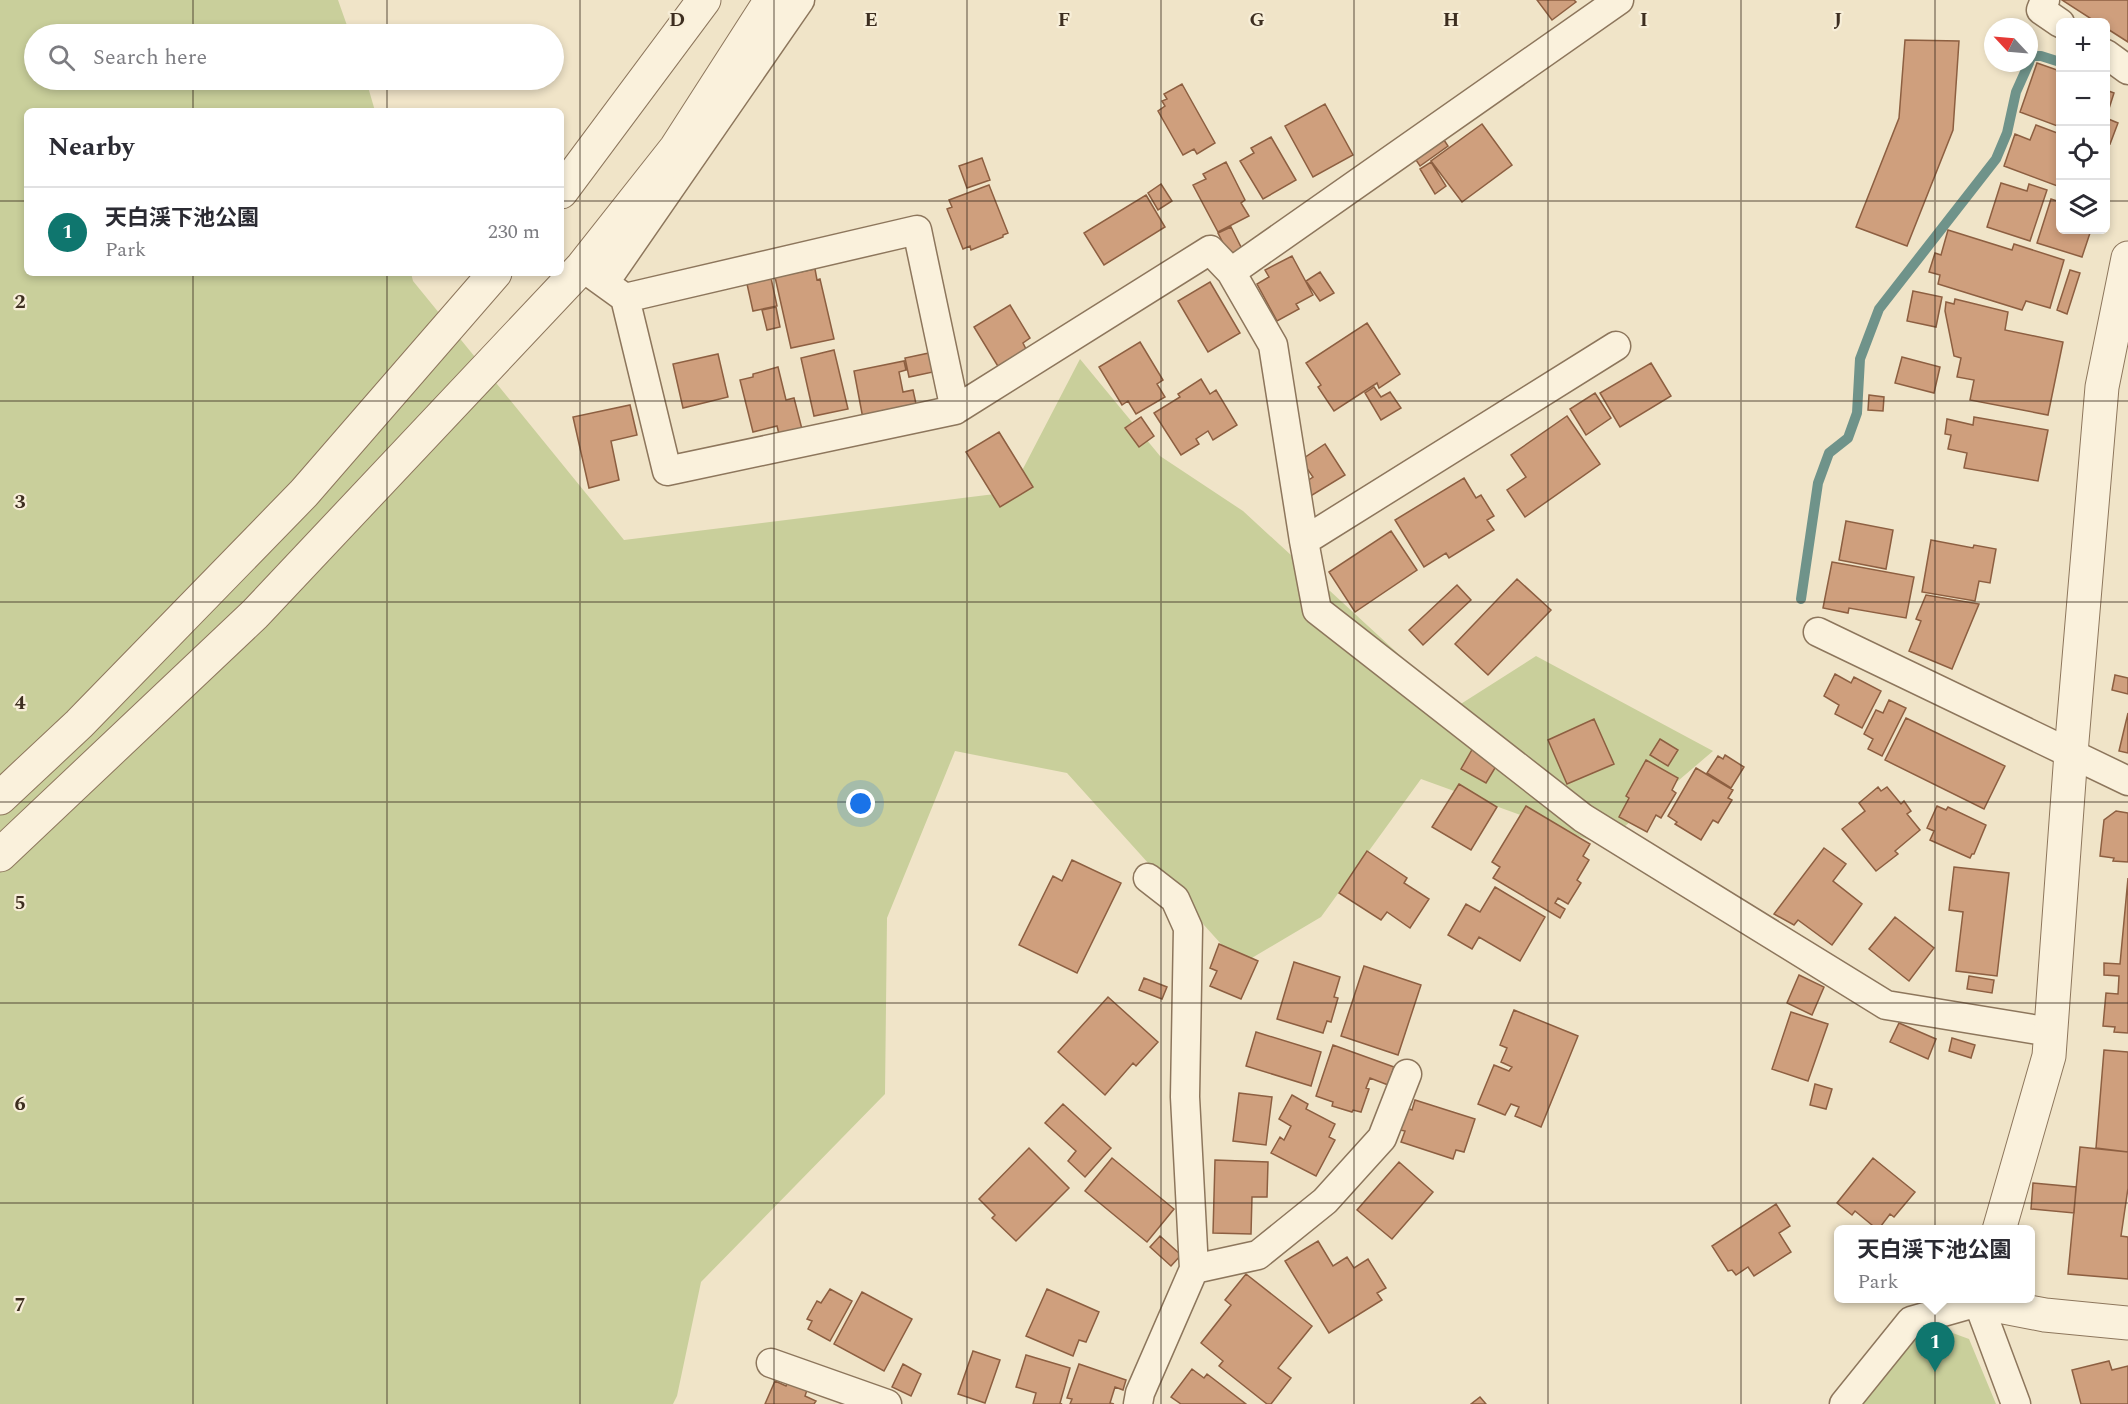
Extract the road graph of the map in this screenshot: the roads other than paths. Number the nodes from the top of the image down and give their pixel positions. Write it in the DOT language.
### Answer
graph roads {
  1 [pos="704,0"];
  2 [pos="771,0"];
  3 [pos="800,0"];
  4 [pos="1619,0"];
  5 [pos="2045,0"];
  6 [pos="2056,20"];
  7 [pos="2110,57"];
  8 [pos="2128,70"];
  9 [pos="564,188"];
  10 [pos="2128,258"];
  11 [pos="1231,272"];
  12 [pos="492,276"];
  13 [pos="604,282"];
  14 [pos="1616,346"];
  15 [pos="955,410"];
  16 [pos="1304,541"];
  17 [pos="1818,632"];
  18 [pos="2071,753"];
  19 [pos="2128,781"];
  20 [pos="0,798"];
  21 [pos="0,855"];
  22 [pos="1148,878"];
  23 [pos="2051,1032"];
  24 [pos="1407,1074"];
  25 [pos="2000,1225"];
  26 [pos="1194,1269"];
  27 [pos="1968,1303"];
  28 [pos="1979,1303"];
  29 [pos="1991,1303"];
  30 [pos="2128,1323"];
  31 [pos="771,1363"];
  32 [pos="887,1404"];
  33 [pos="1138,1404"];
  34 [pos="1844,1404"];
  35 [pos="2016,1404"];
  1 -- 9 [label="street"];
  2 -- 13 [label="street"];
  3 -- 13 [label="street"];
  4 -- 11 [label="street"];
  5 -- 6 [label="street"];
  7 -- 8 [label="street"];
  10 -- 18 [label="street"];
  11 -- 15 [label="street"];
  11 -- 16 [label="street"];
  12 -- 20 [label="street"];
  13 -- 15 [label="street"];
  13 -- 15 [label="street"];
  13 -- 21 [label="street"];
  14 -- 16 [label="street"];
  16 -- 23 [label="street"];
  17 -- 18 [label="street"];
  18 -- 19 [label="street"];
  18 -- 23 [label="street"];
  22 -- 26 [label="street"];
  23 -- 25 [label="street"];
  24 -- 26 [label="street"];
  26 -- 33 [label="street"];
  27 -- 34 [label="street"];
  28 -- 35 [label="street"];
  29 -- 30 [label="street"];
  31 -- 32 [label="street"];
}
